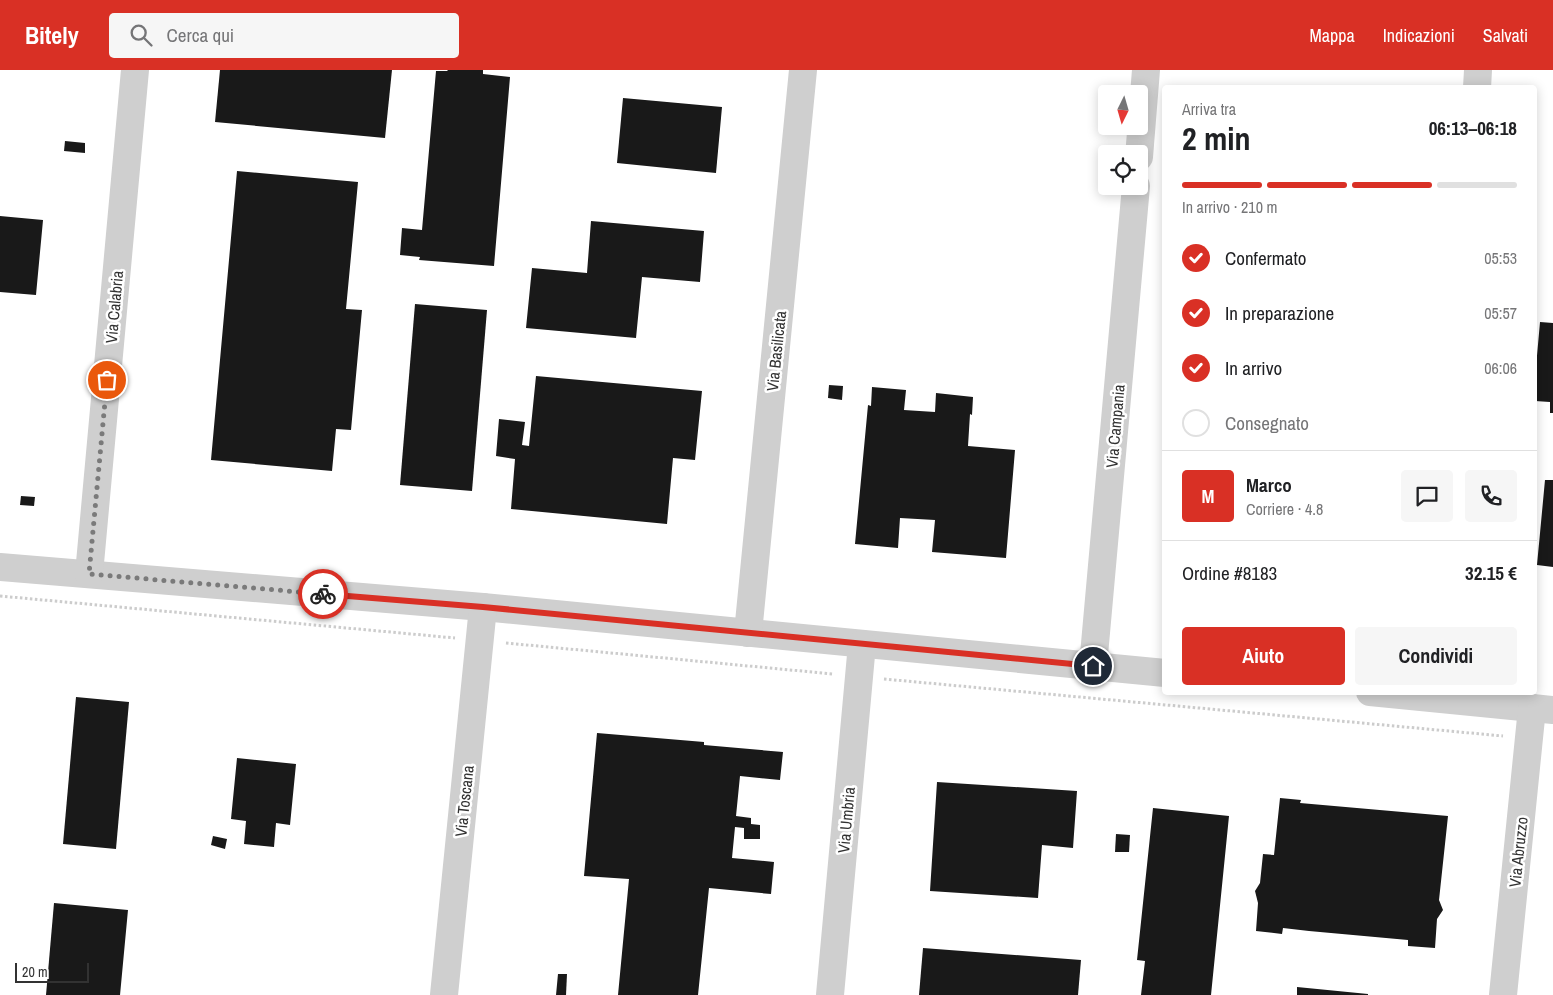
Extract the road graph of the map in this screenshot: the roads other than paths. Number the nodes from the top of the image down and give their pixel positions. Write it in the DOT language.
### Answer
graph roads {
  1 [pos="135,70"];
  2 [pos="804,70"];
  3 [pos="1146,70"];
  4 [pos="1478,70"];
  5 [pos="1477,85"];
  6 [pos="1140,145"];
  7 [pos="1135,195"];
  8 [pos="0,567"];
  9 [pos="89,574"];
  10 [pos="483,607"];
  11 [pos="748,633"];
  12 [pos="862,644"];
  13 [pos="1093,666"];
  14 [pos="1162,673"];
  15 [pos="1426,695"];
  16 [pos="1542,709"];
  17 [pos="444,995"];
  18 [pos="830,995"];
  19 [pos="1503,995"];
  1 -- 9 [label="street, Via Calabria"];
  2 -- 11 [label="street, Via Basilicata"];
  3 -- 6 [label="street"];
  4 -- 5 [label="street"];
  7 -- 13 [label="street, Via Campania"];
  8 -- 9 [label="street"];
  9 -- 10 [label="street"];
  10 -- 11 [label="street"];
  10 -- 17 [label="street, Via Toscana"];
  11 -- 12 [label="street"];
  12 -- 13 [label="street"];
  12 -- 18 [label="street, Via Umbria"];
  13 -- 14 [label="street"];
  15 -- 16 [label="street"];
  16 -- 19 [label="street, Via Abruzzo"];
}
